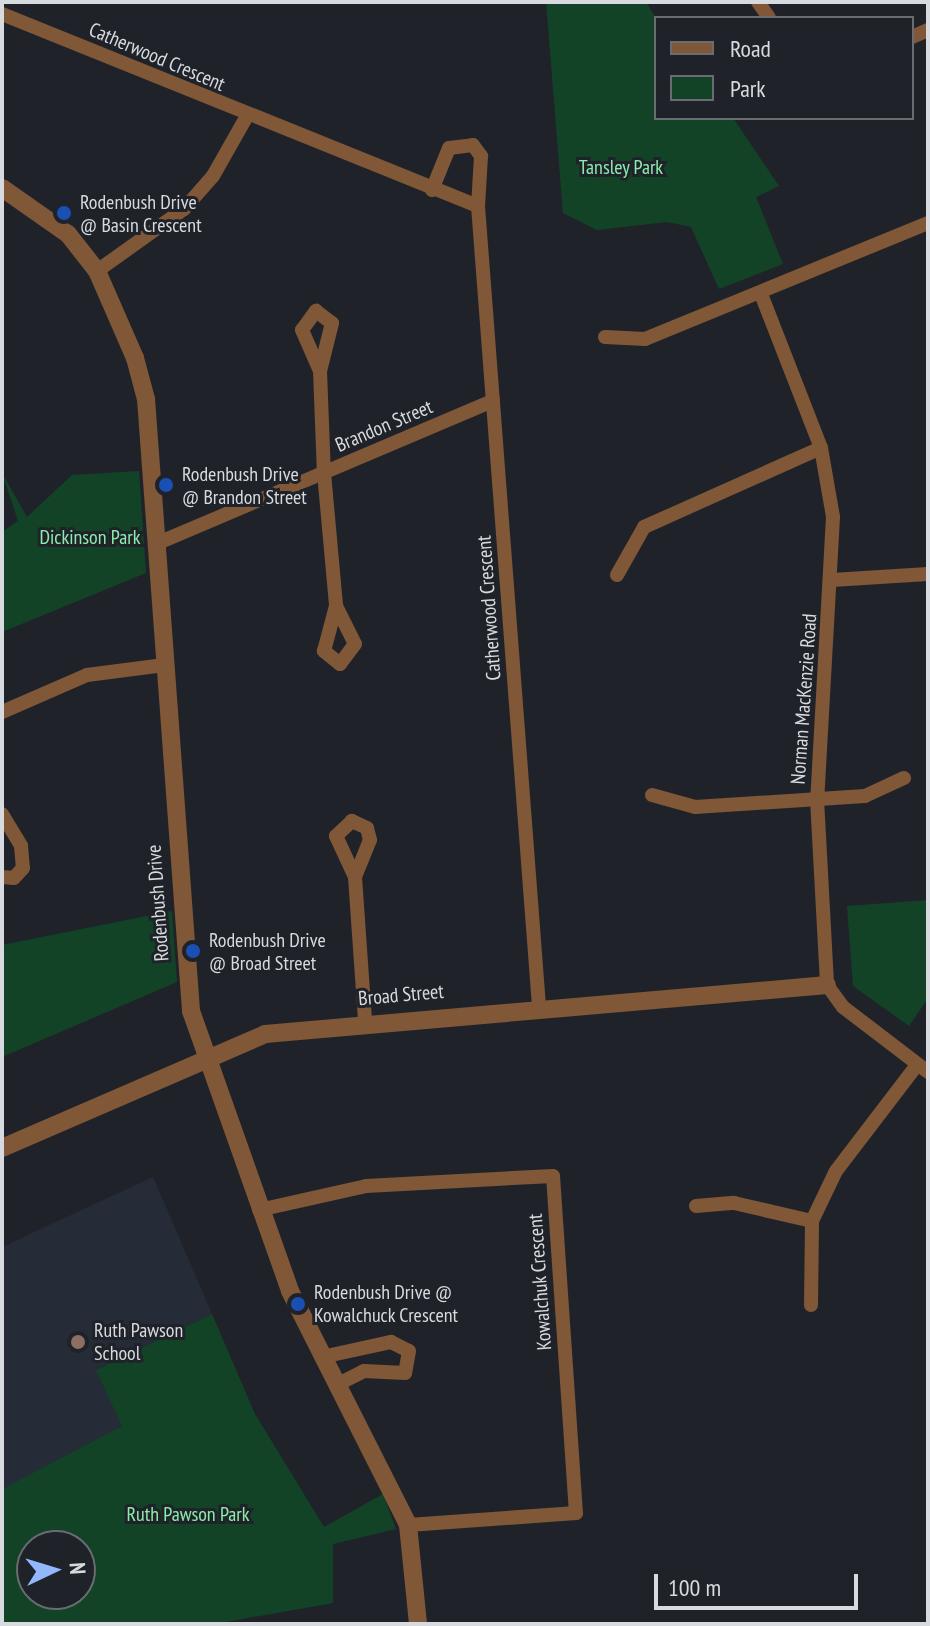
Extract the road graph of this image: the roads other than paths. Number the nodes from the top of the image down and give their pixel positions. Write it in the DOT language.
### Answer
graph roads {
  1 [pos="2,14"];
  2 [pos="247,116"];
  3 [pos="2,188"];
  4 [pos="432,190"];
  5 [pos="478,206"];
  6 [pos="928,223"];
  7 [pos="97,271"];
  8 [pos="761,294"];
  9 [pos="605,337"];
  10 [pos="320,371"];
  11 [pos="493,401"];
  12 [pos="821,448"];
  13 [pos="324,473"];
  14 [pos="158,543"];
  15 [pos="928,574"];
  16 [pos="617,575"];
  17 [pos="832,580"];
  18 [pos="336,606"];
  19 [pos="164,665"];
  20 [pos="2,712"];
  21 [pos="904,778"];
  22 [pos="652,795"];
  23 [pos="817,799"];
  24 [pos="2,814"];
  25 [pos="2,877"];
  26 [pos="355,877"];
  27 [pos="827,985"];
  28 [pos="539,1006"];
  29 [pos="365,1020"];
  30 [pos="203,1056"];
  31 [pos="922,1069"];
  32 [pos="2,1148"];
  33 [pos="696,1206"];
  34 [pos="259,1210"];
  35 [pos="812,1221"];
  36 [pos="811,1305"];
  37 [pos="322,1357"];
  38 [pos="336,1385"];
  39 [pos="408,1525"];
  40 [pos="418,1624"];
  1 -- 2 [label="street, Catherwood Crescent"];
  2 -- 4 [label="street, Catherwood Crescent"];
  2 -- 7 [label="street"];
  3 -- 7 [label="street, Rodenbush Drive"];
  4 -- 5 [label="street, Catherwood Crescent"];
  4 -- 5 [label="street, Catherwood Crescent"];
  5 -- 11 [label="street, Catherwood Crescent"];
  6 -- 8 [label="street"];
  7 -- 14 [label="street, Rodenbush Drive"];
  8 -- 9 [label="street"];
  8 -- 12 [label="street, Norman MacKenzie Road"];
  10 -- 13 [label="street"];
  11 -- 13 [label="street, Brandon Street"];
  11 -- 28 [label="street, Catherwood Crescent"];
  12 -- 16 [label="street"];
  12 -- 17 [label="street, Norman MacKenzie Road"];
  13 -- 14 [label="street, Brandon Street"];
  13 -- 18 [label="street"];
  14 -- 19 [label="street, Rodenbush Drive"];
  15 -- 17 [label="street"];
  17 -- 23 [label="street, Norman MacKenzie Road"];
  19 -- 20 [label="street"];
  19 -- 30 [label="street, Rodenbush Drive"];
  21 -- 23 [label="street"];
  22 -- 23 [label="street"];
  23 -- 27 [label="street, Norman MacKenzie Road"];
  24 -- 25 [label="street"];
  26 -- 29 [label="street"];
  27 -- 28 [label="street, Broad Street"];
  27 -- 31 [label="street"];
  28 -- 29 [label="street, Broad Street"];
  29 -- 30 [label="street, Broad Street"];
  30 -- 32 [label="street, Broad Street"];
  30 -- 34 [label="street, Rodenbush Drive"];
  31 -- 35 [label="street"];
  33 -- 35 [label="street"];
  34 -- 37 [label="street, Rodenbush Drive"];
  34 -- 39 [label="street, Kowalchuk Crescent"];
  35 -- 36 [label="street"];
  37 -- 38 [label="street, Rodenbush Drive"];
  37 -- 38 [label="street"];
  38 -- 39 [label="street, Rodenbush Drive"];
  39 -- 40 [label="street, Rodenbush Drive"];
}
